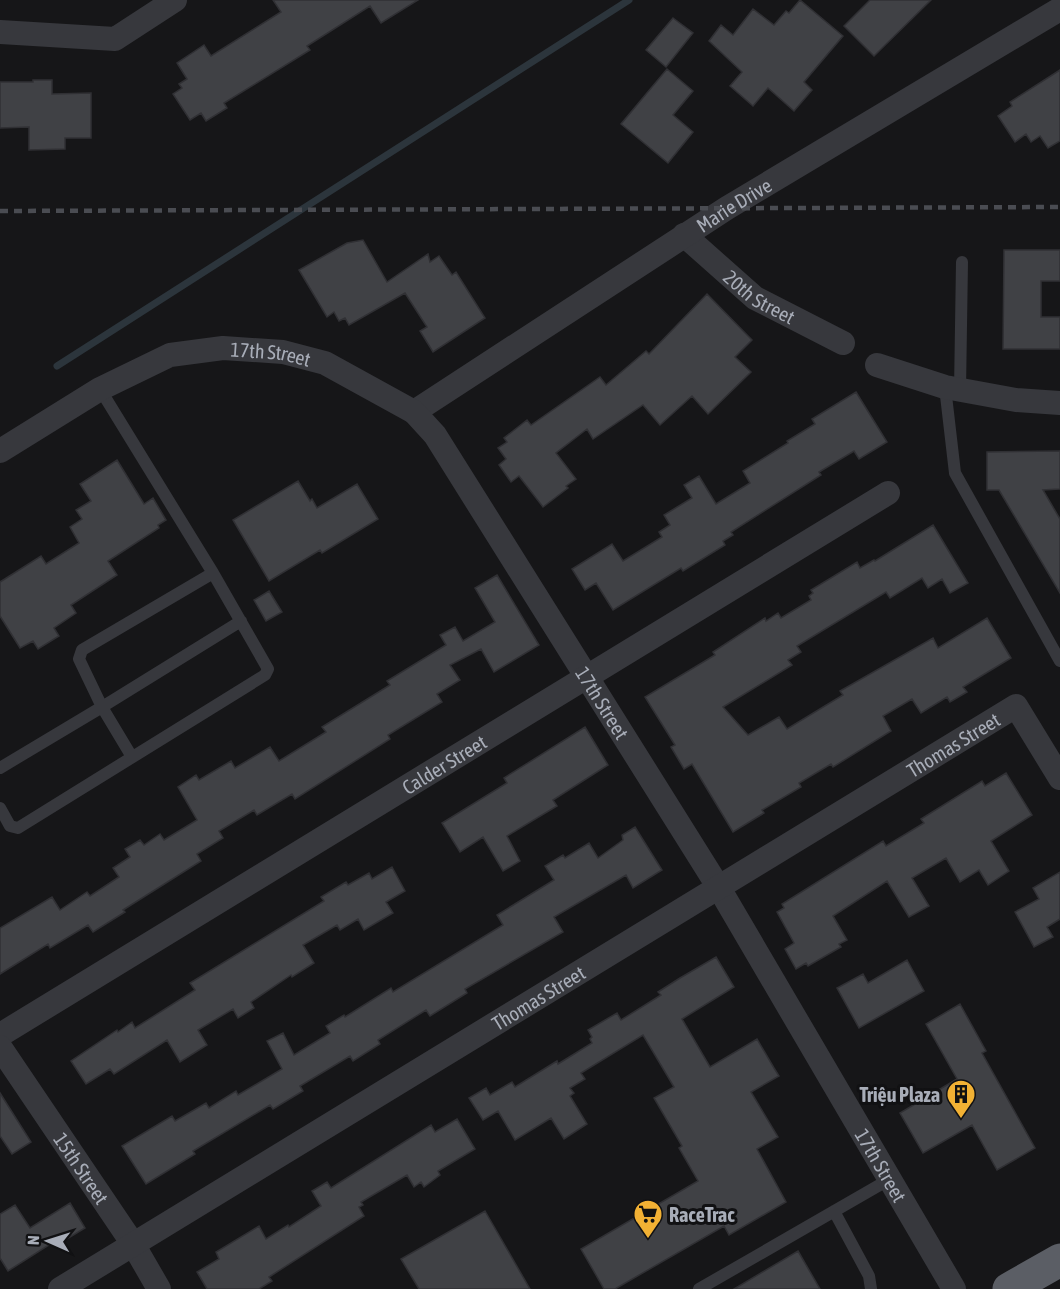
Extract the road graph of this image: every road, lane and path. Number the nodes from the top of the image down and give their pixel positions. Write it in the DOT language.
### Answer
graph roads {
  1 [pos="175,0"];
  2 [pos="1060,9"];
  3 [pos="0,32"];
  4 [pos="684,236"];
  5 [pos="962,262"];
  6 [pos="843,343"];
  7 [pos="877,365"];
  8 [pos="952,388"];
  9 [pos="100,389"];
  10 [pos="1060,403"];
  11 [pos="414,412"];
  12 [pos="0,451"];
  13 [pos="888,493"];
  14 [pos="213,573"];
  15 [pos="241,621"];
  16 [pos="1060,661"];
  17 [pos="588,676"];
  18 [pos="102,707"];
  19 [pos="132,757"];
  20 [pos="0,768"];
  21 [pos="1060,778"];
  22 [pos="0,808"];
  23 [pos="719,888"];
  24 [pos="0,1035"];
  25 [pos="0,1047"];
  26 [pos="890,1179"];
  27 [pos="834,1211"];
  28 [pos="133,1244"];
  29 [pos="1060,1260"];
  30 [pos="60,1289"];
  31 [pos="159,1289"];
  32 [pos="699,1289"];
  33 [pos="871,1289"];
  34 [pos="954,1289"];
  35 [pos="1009,1289"];
  1 -- 3 [label="street"];
  2 -- 4 [label="street, Marie Drive"];
  4 -- 6 [label="street, 20th Street"];
  4 -- 11 [label="street, Marie Drive"];
  5 -- 8 [label="lane"];
  7 -- 8 [label="street"];
  8 -- 10 [label="street"];
  8 -- 16 [label="lane"];
  9 -- 11 [label="street, 17th Street"];
  9 -- 12 [label="street, 17th Street"];
  9 -- 14 [label="lane"];
  11 -- 17 [label="street, 17th Street"];
  13 -- 17 [label="street, Calder Street"];
  14 -- 15 [label="lane"];
  14 -- 18 [label="lane"];
  15 -- 18 [label="lane"];
  15 -- 19 [label="lane"];
  17 -- 23 [label="street, 17th Street"];
  17 -- 24 [label="street, Calder Street"];
  18 -- 19 [label="lane"];
  18 -- 20 [label="lane"];
  19 -- 22 [label="lane"];
  21 -- 23 [label="street, Thomas Street"];
  23 -- 26 [label="street, 17th Street"];
  23 -- 28 [label="street, Thomas Street"];
  25 -- 28 [label="street, 15th Street"];
  26 -- 27 [label="lane"];
  26 -- 34 [label="street, 17th Street"];
  27 -- 32 [label="lane"];
  27 -- 33 [label="lane"];
  28 -- 30 [label="street, Thomas Street"];
  28 -- 31 [label="street, 15th Street"];
  29 -- 35 [label="highway"];
}
